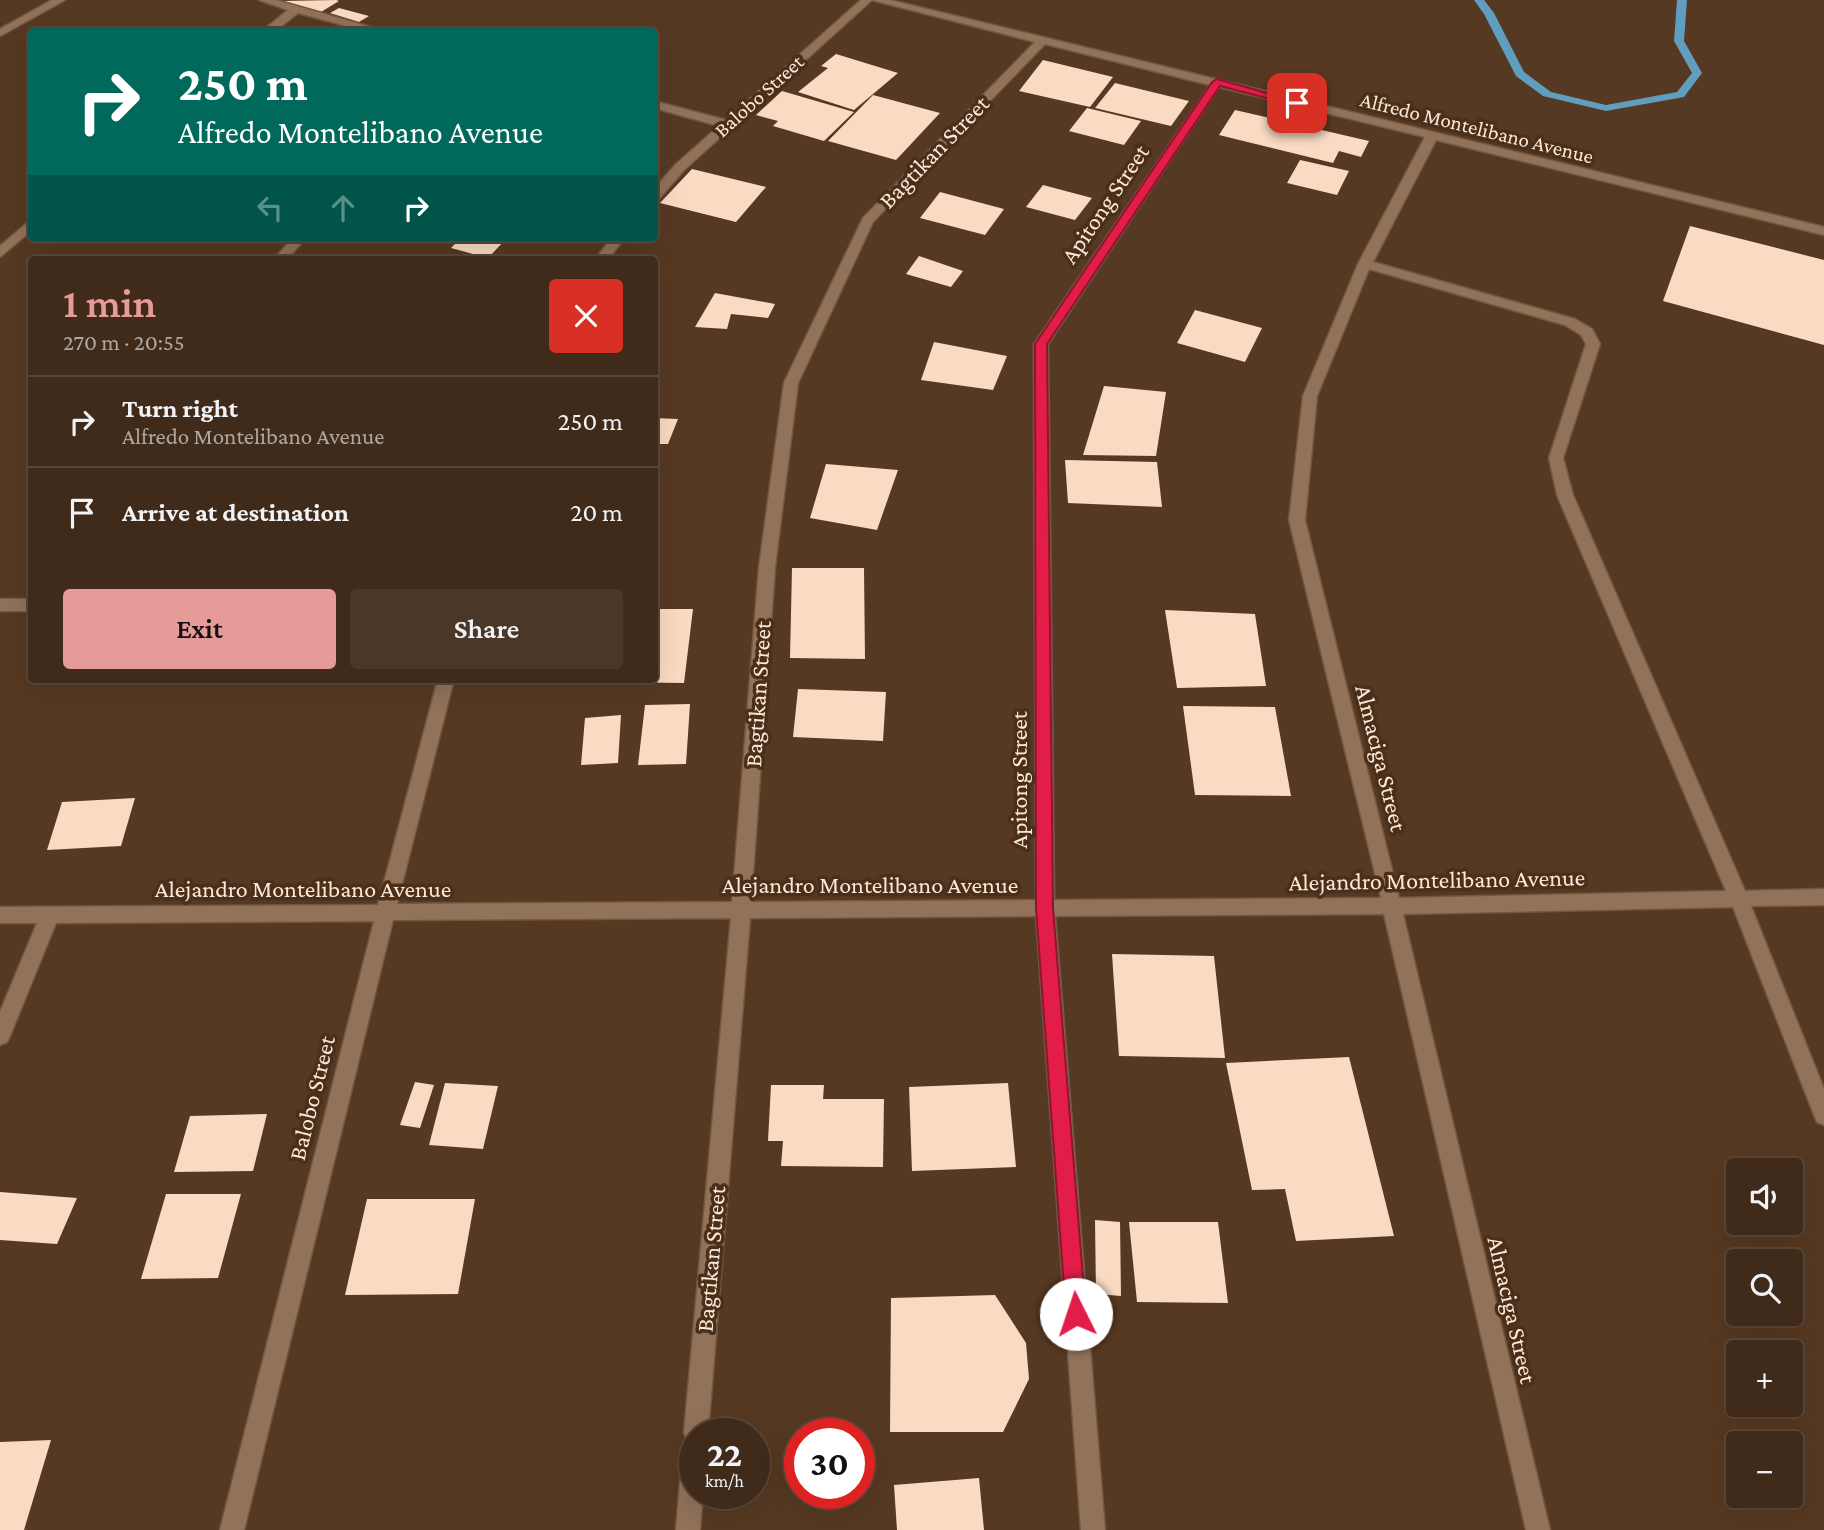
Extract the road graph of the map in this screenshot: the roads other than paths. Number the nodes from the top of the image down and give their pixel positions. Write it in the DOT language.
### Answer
graph roads {
  1 [pos="60,0"];
  2 [pos="264,0"];
  3 [pos="867,0"];
  4 [pos="877,0"];
  5 [pos="296,9"];
  6 [pos="271,28"];
  7 [pos="368,28"];
  8 [pos="0,33"];
  9 [pos="1042,41"];
  10 [pos="1217,82"];
  11 [pos="658,105"];
  12 [pos="727,124"];
  13 [pos="1431,137"];
  14 [pos="658,192"];
  15 [pos="28,227"];
  16 [pos="1824,231"];
  17 [pos="296,242"];
  18 [pos="616,242"];
  19 [pos="0,253"];
  20 [pos="283,256"];
  21 [pos="604,256"];
  22 [pos="1365,264"];
  23 [pos="0,605"];
  24 [pos="28,605"];
  25 [pos="445,683"];
  26 [pos="1824,897"];
  27 [pos="1739,899"];
  28 [pos="1392,906"];
  29 [pos="1045,908"];
  30 [pos="741,909"];
  31 [pos="385,913"];
  32 [pos="0,915"];
  33 [pos="50,915"];
  34 [pos="0,1036"];
  35 [pos="1824,1115"];
  36 [pos="697,1418"];
  37 [pos="690,1509"];
  38 [pos="232,1530"];
  39 [pos="688,1530"];
  40 [pos="1093,1530"];
  41 [pos="1538,1530"];
  1 -- 8 [label="street"];
  2 -- 5 [label="street"];
  3 -- 12 [label="street, Balobo Street"];
  4 -- 9 [label="street, Alfredo Montelibano Avenue"];
  5 -- 6 [label="street"];
  5 -- 7 [label="street"];
  9 -- 10 [label="street, Alfredo Montelibano Avenue"];
  9 -- 30 [label="street, Bagtikan Street"];
  10 -- 13 [label="street, Alfredo Montelibano Avenue"];
  10 -- 29 [label="street, Apitong Street"];
  11 -- 12 [label="street"];
  12 -- 14 [label="street, Balobo Street"];
  13 -- 16 [label="street, Alfredo Montelibano Avenue"];
  13 -- 22 [label="street, Almaciga Street"];
  15 -- 19 [label="street"];
  17 -- 20 [label="street"];
  18 -- 21 [label="street"];
  22 -- 27 [label="street"];
  22 -- 28 [label="street, Almaciga Street"];
  23 -- 24 [label="street"];
  25 -- 31 [label="street, Balobo Street"];
  26 -- 27 [label="street, Alejandro Montelibano Avenue"];
  27 -- 28 [label="street, Alejandro Montelibano Avenue"];
  27 -- 35 [label="street"];
  28 -- 29 [label="street, Alejandro Montelibano Avenue"];
  28 -- 41 [label="street, Almaciga Street"];
  29 -- 30 [label="street, Alejandro Montelibano Avenue"];
  29 -- 40 [label="street, Apitong Street"];
  30 -- 31 [label="street, Alejandro Montelibano Avenue"];
  30 -- 36 [label="street, Bagtikan Street"];
  31 -- 33 [label="street, Alejandro Montelibano Avenue"];
  31 -- 38 [label="street, Balobo Street"];
  32 -- 33 [label="street, Alejandro Montelibano Avenue"];
  33 -- 34 [label="street"];
  37 -- 39 [label="street"];
}
